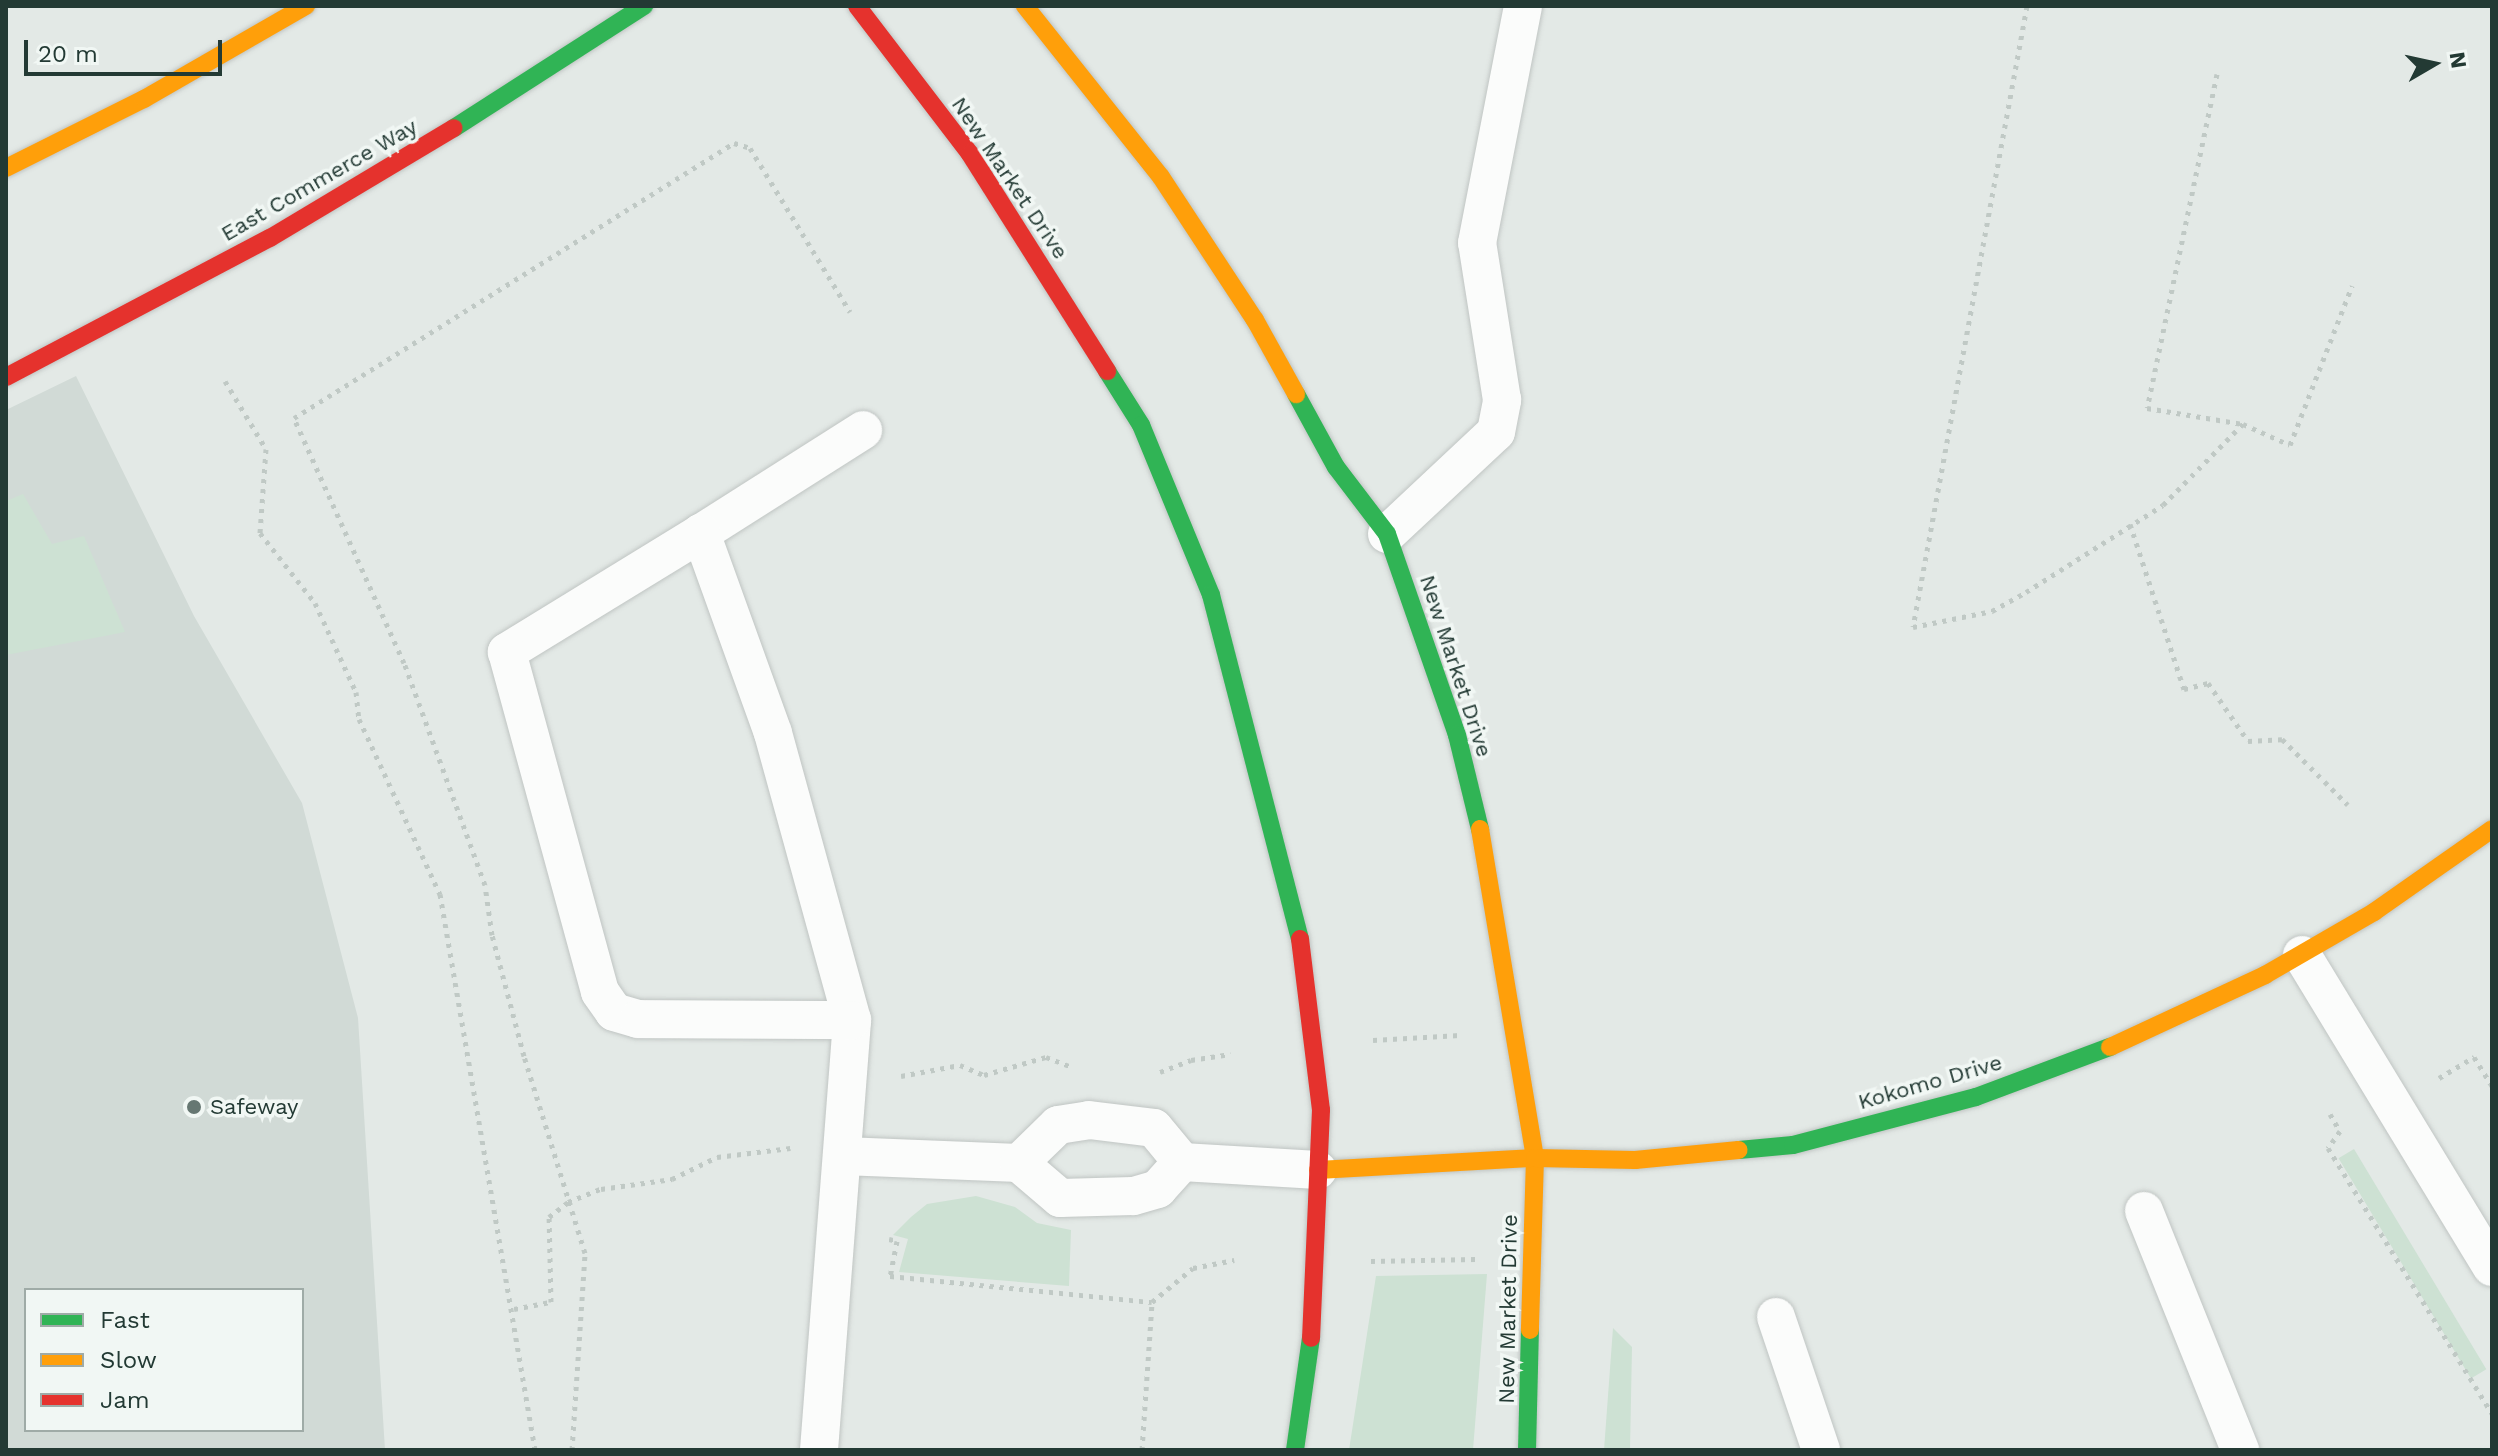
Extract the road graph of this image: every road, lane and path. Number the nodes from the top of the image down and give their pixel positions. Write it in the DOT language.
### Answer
graph roads {
  1 [pos="306,6"];
  2 [pos="644,6"];
  3 [pos="857,6"];
  4 [pos="1025,6"];
  5 [pos="1523,6"];
  6 [pos="2027,6"];
  7 [pos="2217,74"];
  8 [pos="6,168"];
  9 [pos="2352,286"];
  10 [pos="6,377"];
  11 [pos="225,381"];
  12 [pos="2243,424"];
  13 [pos="863,430"];
  14 [pos="2130,524"];
  15 [pos="701,533"];
  16 [pos="1387,534"];
  17 [pos="2348,805"];
  18 [pos="2492,829"];
  19 [pos="2302,955"];
  20 [pos="852,1020"];
  21 [pos="1460,1035"];
  22 [pos="1373,1040"];
  23 [pos="2427,1069"];
  24 [pos="2492,1086"];
  25 [pos="2326,1107"];
  26 [pos="799,1148"];
  27 [pos="843,1156"];
  28 [pos="1535,1158"];
  29 [pos="1182,1162"];
  30 [pos="1019,1163"];
  31 [pos="1318,1170"];
  32 [pos="2144,1211"];
  33 [pos="897,1241"];
  34 [pos="1480,1259"];
  35 [pos="1234,1260"];
  36 [pos="1363,1262"];
  37 [pos="2492,1267"];
  38 [pos="1152,1302"];
  39 [pos="514,1309"];
  40 [pos="1776,1317"];
  41 [pos="2492,1414"];
  42 [pos="535,1450"];
  43 [pos="819,1450"];
  44 [pos="1142,1450"];
  45 [pos="1295,1450"];
  46 [pos="1527,1450"];
  47 [pos="1821,1450"];
  48 [pos="2240,1450"];
  1 -- 8 [label="street"];
  2 -- 10 [label="street, East Commerce Way"];
  3 -- 31 [label="street, New Market Drive"];
  4 -- 16 [label="street, New Market Drive"];
  5 -- 16 [label="lane"];
  6 -- 14 [label="path"];
  7 -- 12 [label="path"];
  9 -- 12 [label="path"];
  11 -- 39 [label="path"];
  12 -- 14 [label="path"];
  13 -- 15 [label="lane"];
  14 -- 17 [label="path"];
  15 -- 20 [label="lane"];
  15 -- 20 [label="lane"];
  16 -- 28 [label="street, New Market Drive"];
  18 -- 19 [label="street, Kokomo Drive"];
  19 -- 28 [label="street, Kokomo Drive"];
  19 -- 37 [label="lane"];
  20 -- 27 [label="lane"];
  21 -- 22 [label="path"];
  23 -- 24 [label="path"];
  25 -- 41 [label="path"];
  26 -- 39 [label="path"];
  27 -- 30 [label="lane"];
  27 -- 43 [label="lane"];
  28 -- 31 [label="street, Kokomo Drive"];
  28 -- 46 [label="street, New Market Drive"];
  29 -- 30 [label="lane"];
  29 -- 30 [label="lane"];
  29 -- 31 [label="lane"];
  31 -- 45 [label="street, New Market Drive"];
  32 -- 48 [label="lane"];
  33 -- 38 [label="path"];
  34 -- 36 [label="path"];
  35 -- 38 [label="path"];
  38 -- 44 [label="path"];
  39 -- 42 [label="path"];
  40 -- 47 [label="lane"];
}
